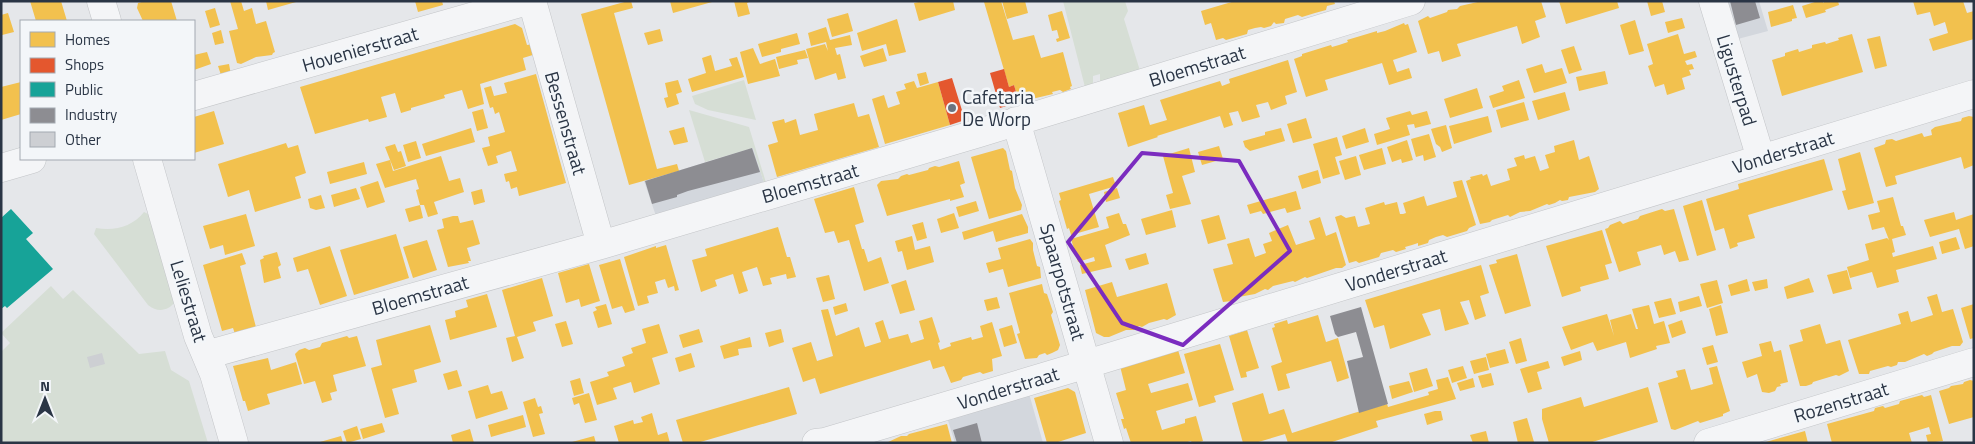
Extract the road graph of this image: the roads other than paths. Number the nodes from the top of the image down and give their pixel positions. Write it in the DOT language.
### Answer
graph roads {
  1 [pos="101,1"];
  2 [pos="526,1"];
  3 [pos="532,1"];
  4 [pos="1410,1"];
  5 [pos="1713,1"];
  6 [pos="107,20"];
  7 [pos="1974,94"];
  8 [pos="195,96"];
  9 [pos="1016,121"];
  10 [pos="1760,159"];
  11 [pos="29,160"];
  12 [pos="147,160"];
  13 [pos="1,168"];
  14 [pos="601,245"];
  15 [pos="206,355"];
  16 [pos="1974,362"];
  17 [pos="1087,364"];
  18 [pos="234,443"];
  19 [pos="816,443"];
  20 [pos="1109,443"];
  21 [pos="1708,443"];
  1 -- 6 [label="street"];
  2 -- 8 [label="street, Hovenierstraat"];
  3 -- 14 [label="street, Bessenstraat"];
  4 -- 9 [label="street, Bloemstraat"];
  5 -- 10 [label="street, Ligusterpad"];
  7 -- 10 [label="street, Vonderstraat"];
  9 -- 14 [label="street, Bloemstraat"];
  9 -- 17 [label="street, Spaarpotstraat"];
  10 -- 17 [label="street, Vonderstraat"];
  11 -- 13 [label="street"];
  12 -- 15 [label="street, Leliestraat"];
  14 -- 15 [label="street, Bloemstraat"];
  15 -- 18 [label="street, Leliestraat"];
  16 -- 21 [label="street, Rozenstraat"];
  17 -- 19 [label="street, Vonderstraat"];
  17 -- 20 [label="street, Spaarpotstraat"];
}
